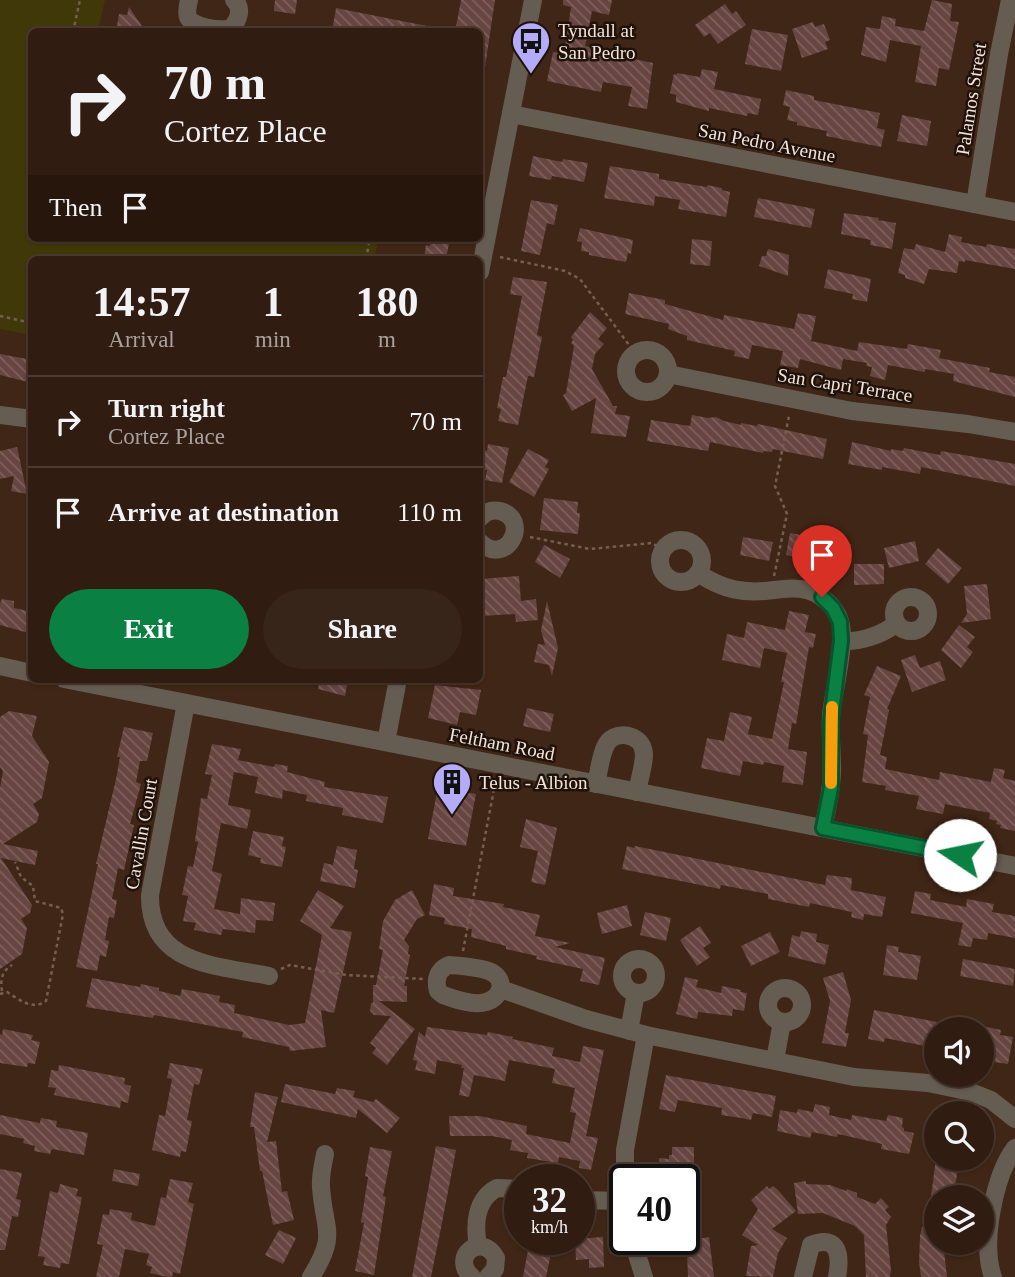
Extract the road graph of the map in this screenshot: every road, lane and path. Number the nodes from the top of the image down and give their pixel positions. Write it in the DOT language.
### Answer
graph roads {
  1 [pos="80,0"];
  2 [pos="189,0"];
  3 [pos="234,0"];
  4 [pos="533,0"];
  5 [pos="1010,0"];
  6 [pos="74,28"];
  7 [pos="215,28"];
  8 [pos="232,28"];
  9 [pos="511,114"];
  10 [pos="975,204"];
  11 [pos="1015,212"];
  12 [pos="483,254"];
  13 [pos="0,316"];
  14 [pos="28,322"];
  15 [pos="635,353"];
  16 [pos="668,374"];
  17 [pos="792,399"];
  18 [pos="0,415"];
  19 [pos="28,418"];
  20 [pos="1015,432"];
  21 [pos="483,516"];
  22 [pos="515,534"];
  23 [pos="483,545"];
  24 [pos="663,550"];
  25 [pos="698,573"];
  26 [pos="771,591"];
  27 [pos="896,624"];
  28 [pos="841,641"];
  29 [pos="0,666"];
  30 [pos="28,672"];
  31 [pos="84,683"];
  32 [pos="397,683"];
  33 [pos="186,703"];
  34 [pos="386,742"];
  35 [pos="498,766"];
  36 [pos="596,784"];
  37 [pos="636,792"];
  38 [pos="823,828"];
  39 [pos="15,862"];
  40 [pos="1015,866"];
  41 [pos="12,965"];
  42 [pos="460,967"];
  43 [pos="269,976"];
  44 [pos="437,979"];
  45 [pos="501,989"];
  46 [pos="1,993"];
  47 [pos="636,993"];
  48 [pos="782,1022"];
  49 [pos="638,1033"];
  50 [pos="775,1060"];
  51 [pos="1015,1119"];
  52 [pos="1015,1148"];
  53 [pos="325,1154"];
  54 [pos="625,1164"];
  55 [pos="504,1188"];
  56 [pos="478,1246"];
  57 [pos="637,1255"];
  58 [pos="311,1277"];
  59 [pos="472,1277"];
  60 [pos="488,1277"];
  61 [pos="643,1277"];
  62 [pos="803,1277"];
  63 [pos="836,1277"];
  64 [pos="993,1277"];
  1 -- 6 [label="path"];
  2 -- 7 [label="street"];
  3 -- 8 [label="street"];
  4 -- 9 [label="street"];
  5 -- 10 [label="street, Palamos Street"];
  9 -- 10 [label="street, San Pedro Avenue"];
  9 -- 12 [label="street"];
  10 -- 11 [label="street, San Pedro Avenue"];
  12 -- 15 [label="path"];
  13 -- 14 [label="path"];
  15 -- 16 [label="street"];
  15 -- 16 [label="street"];
  16 -- 17 [label="street, San Capri Terrace"];
  17 -- 20 [label="street, San Capri Terrace"];
  17 -- 26 [label="path"];
  18 -- 19 [label="street"];
  21 -- 22 [label="street"];
  22 -- 23 [label="street"];
  22 -- 24 [label="path"];
  24 -- 25 [label="street"];
  24 -- 25 [label="street"];
  25 -- 26 [label="street"];
  26 -- 28 [label="street"];
  27 -- 28 [label="street"];
  28 -- 38 [label="street"];
  29 -- 30 [label="street"];
  31 -- 33 [label="street, Feltham Road"];
  32 -- 34 [label="street"];
  33 -- 34 [label="street, Feltham Road"];
  33 -- 43 [label="street, Cavallin Court"];
  34 -- 35 [label="street, Feltham Road"];
  35 -- 36 [label="street, Feltham Road"];
  35 -- 42 [label="path"];
  36 -- 37 [label="street, Feltham Road"];
  36 -- 37 [label="street"];
  37 -- 38 [label="street, Feltham Road"];
  38 -- 40 [label="street, Feltham Road"];
  39 -- 46 [label="path"];
  41 -- 46 [label="path"];
  42 -- 44 [label="street"];
  42 -- 45 [label="street"];
  43 -- 44 [label="path"];
  44 -- 45 [label="street"];
  45 -- 49 [label="street"];
  47 -- 49 [label="street"];
  48 -- 50 [label="street"];
  49 -- 50 [label="street"];
  49 -- 54 [label="street"];
  50 -- 51 [label="street"];
  52 -- 64 [label="street"];
  53 -- 58 [label="street"];
  55 -- 56 [label="street"];
  56 -- 59 [label="street"];
  56 -- 60 [label="street"];
  57 -- 61 [label="street"];
  62 -- 63 [label="street"];
}
